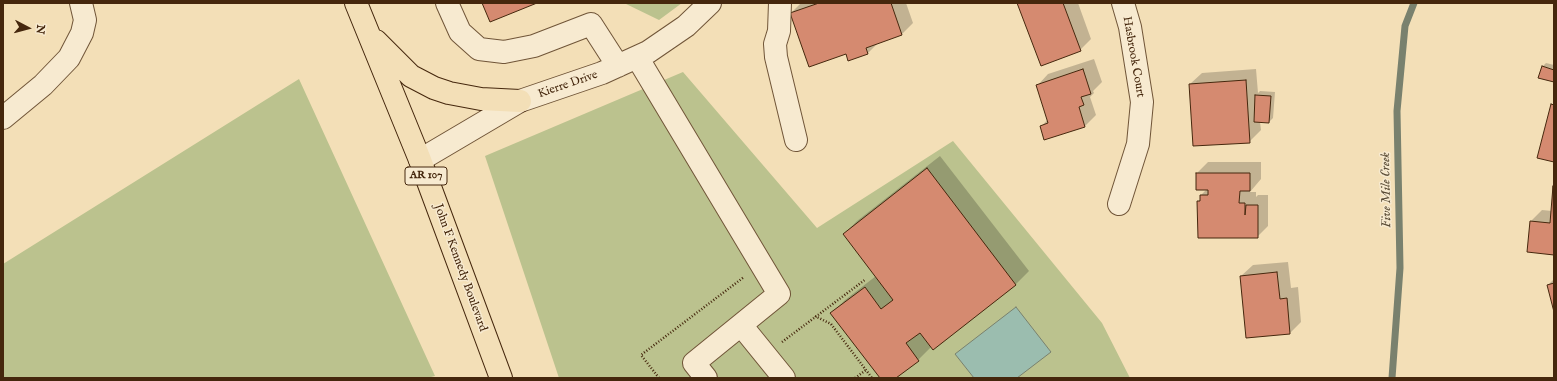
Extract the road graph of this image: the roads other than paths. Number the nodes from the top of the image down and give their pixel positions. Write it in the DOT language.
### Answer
graph roads {
  1 [pos="81,3"];
  2 [pos="356,3"];
  3 [pos="447,3"];
  4 [pos="710,3"];
  5 [pos="780,3"];
  6 [pos="1123,3"];
  7 [pos="368,32"];
  8 [pos="628,61"];
  9 [pos="520,102"];
  10 [pos="3,118"];
  11 [pos="796,140"];
  12 [pos="420,160"];
  13 [pos="1119,204"];
  14 [pos="741,326"];
  15 [pos="501,378"];
  16 [pos="706,378"];
  17 [pos="784,378"];
  1 -- 10 [label="street"];
  2 -- 7 [label="main road, John F Kennedy Boulevard / AR 107"];
  3 -- 8 [label="street"];
  4 -- 8 [label="street, Kierre Drive"];
  5 -- 11 [label="street"];
  6 -- 13 [label="street, Hasbrook Court"];
  7 -- 9 [label="main road"];
  7 -- 12 [label="main road, John F Kennedy Boulevard / AR 107"];
  8 -- 9 [label="street, Kierre Drive"];
  8 -- 14 [label="street"];
  9 -- 12 [label="street, Kierre Drive"];
  12 -- 15 [label="main road, John F Kennedy Boulevard / AR 107"];
  14 -- 16 [label="street"];
  14 -- 17 [label="street"];
}
